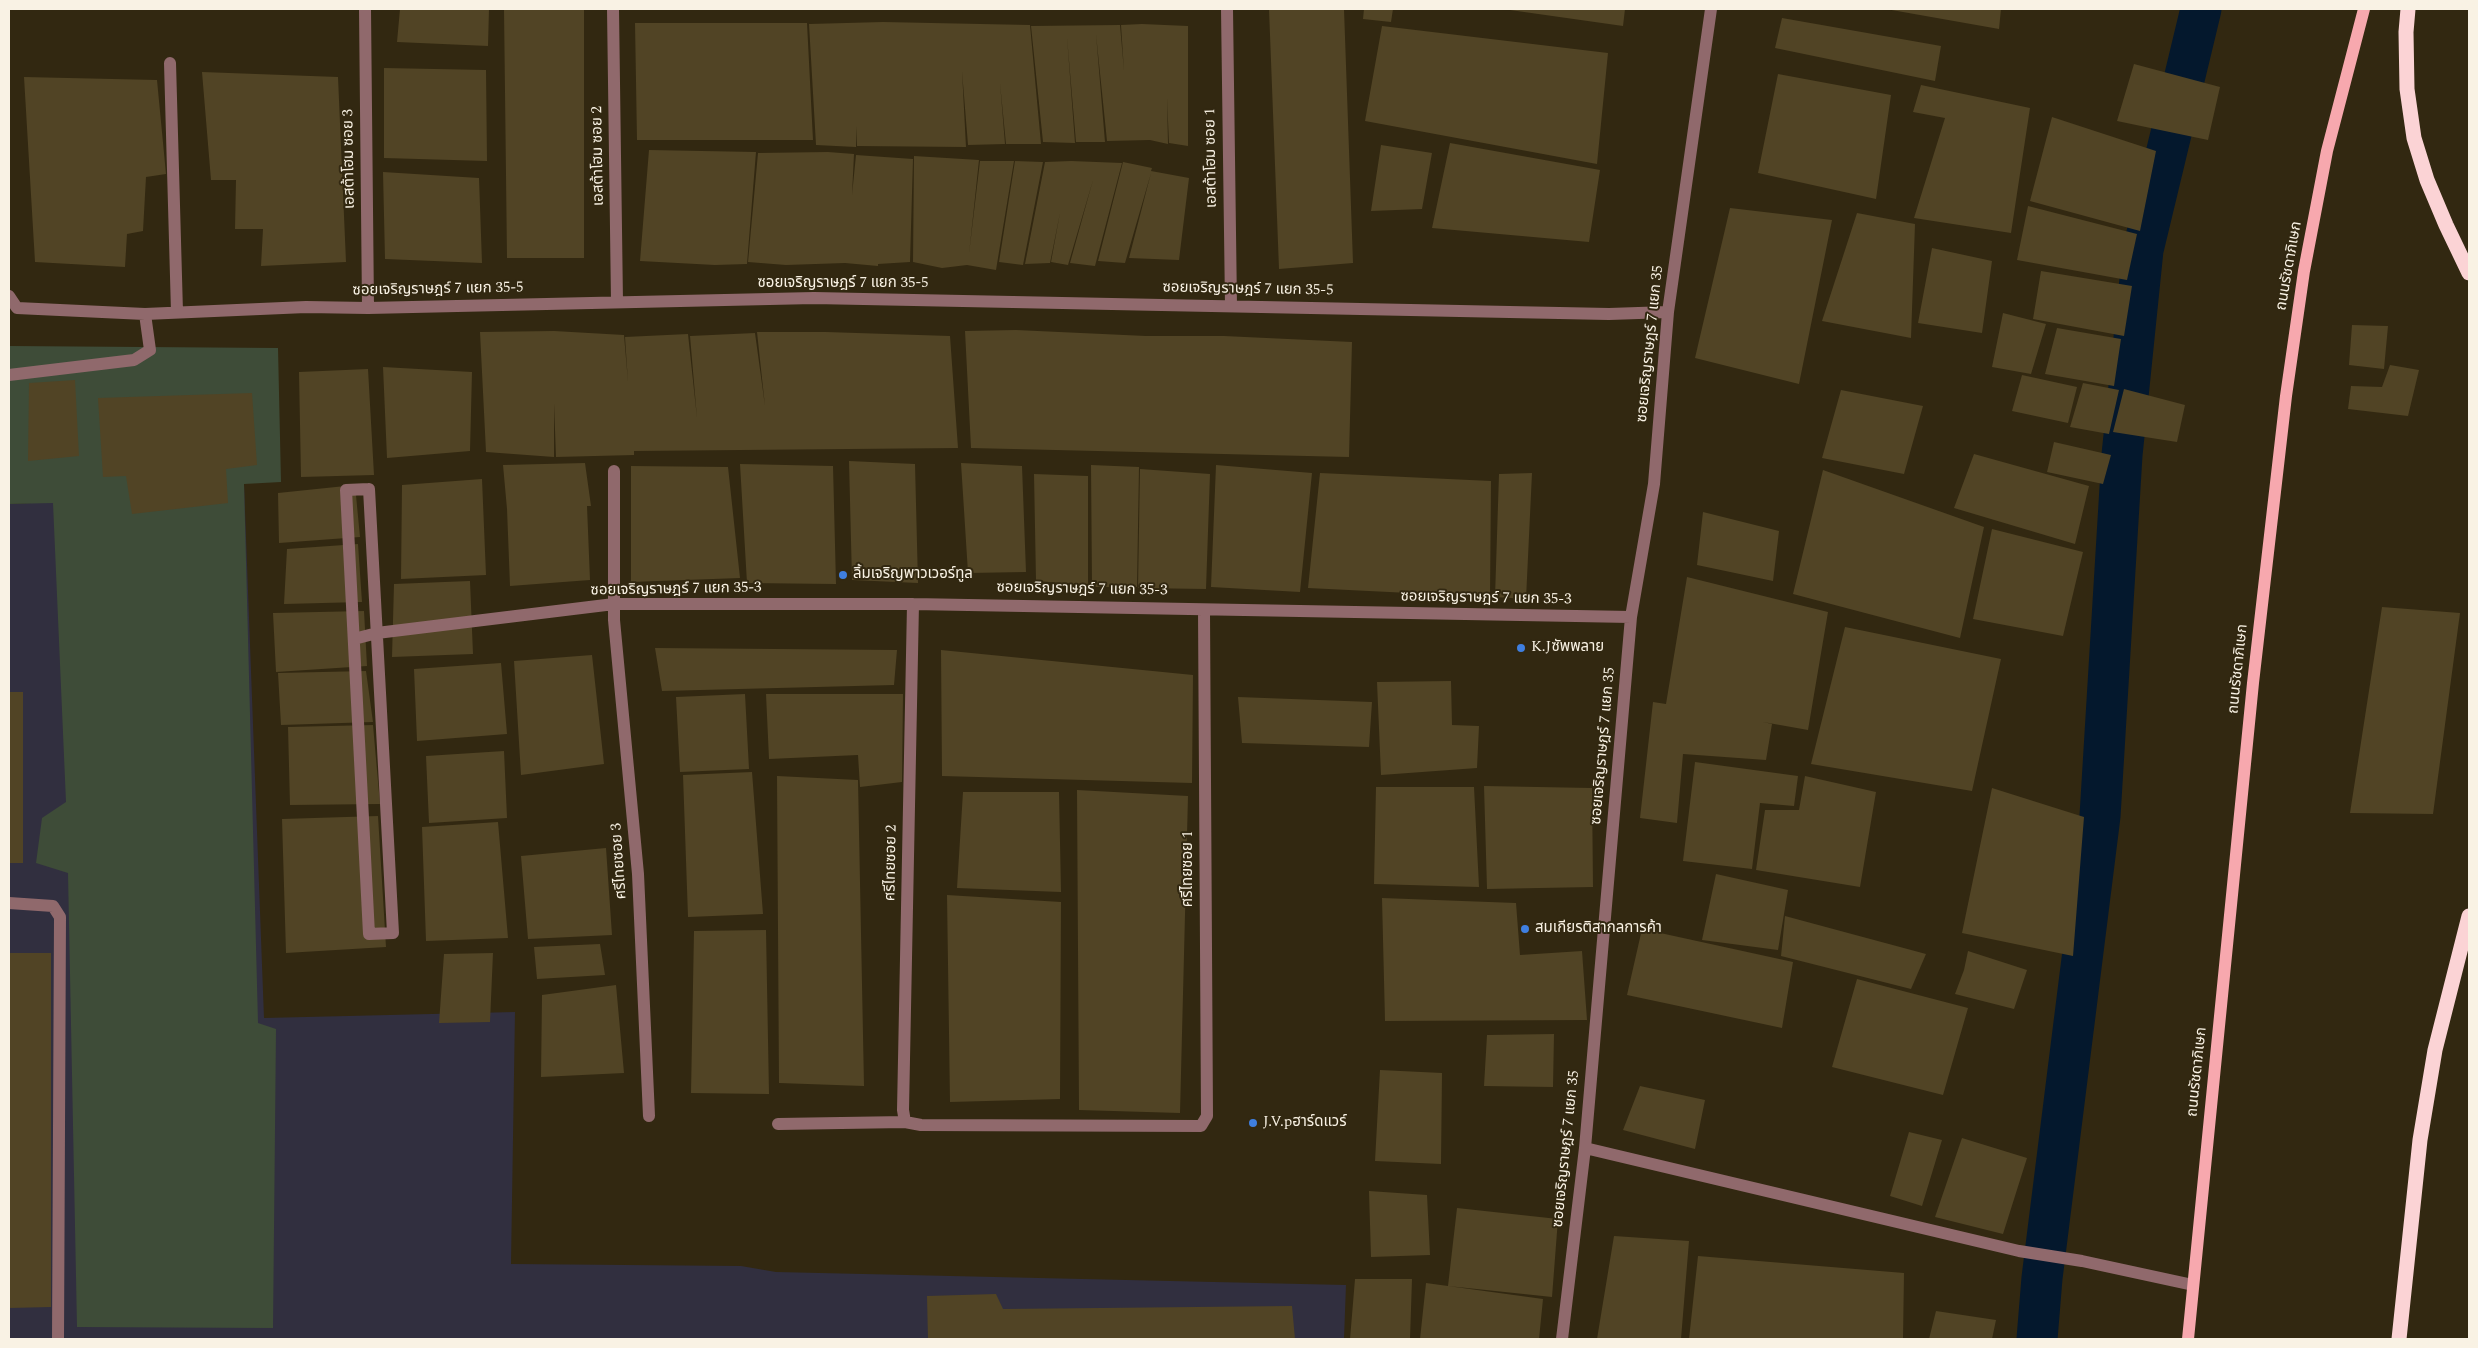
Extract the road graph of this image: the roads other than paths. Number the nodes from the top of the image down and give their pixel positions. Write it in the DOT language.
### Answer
graph roads {
  1 [pos="365,9"];
  2 [pos="613,9"];
  3 [pos="1227,9"];
  4 [pos="1711,9"];
  5 [pos="2364,9"];
  6 [pos="2408,9"];
  7 [pos="170,63"];
  8 [pos="2469,273"];
  9 [pos="9,296"];
  10 [pos="617,302"];
  11 [pos="1230,306"];
  12 [pos="368,308"];
  13 [pos="177,312"];
  14 [pos="1668,312"];
  15 [pos="145,314"];
  16 [pos="9,375"];
  17 [pos="614,471"];
  18 [pos="614,604"];
  19 [pos="914,604"];
  20 [pos="1204,611"];
  21 [pos="1631,617"];
  22 [pos="377,633"];
  23 [pos="354,639"];
  24 [pos="9,904"];
  25 [pos="2469,916"];
  26 [pos="649,1116"];
  27 [pos="905,1122"];
  28 [pos="778,1124"];
  29 [pos="1585,1148"];
  30 [pos="2193,1285"];
  31 [pos="58,1339"];
  32 [pos="1562,1339"];
  33 [pos="2188,1339"];
  34 [pos="2399,1339"];
  1 -- 12 [label="street, เอสต้าโฮม ซอย 3"];
  2 -- 10 [label="street, เอสต้าโฮม ซอย 2"];
  3 -- 11 [label="street, เอสต้าโฮม ซอย 1"];
  4 -- 14 [label="street, ซอยเจริญราษฎร์ 7 แยก 35"];
  5 -- 30 [label="main road, ถนนรัชดาภิเษก"];
  6 -- 8 [label="highway"];
  7 -- 13 [label="street"];
  9 -- 15 [label="street, ซอยเจริญราษฎร์ 7 แยก 35-5"];
  10 -- 11 [label="street, ซอยเจริญราษฎร์ 7 แยก 35-5"];
  10 -- 12 [label="street, ซอยเจริญราษฎร์ 7 แยก 35-5"];
  11 -- 14 [label="street, ซอยเจริญราษฎร์ 7 แยก 35-5"];
  12 -- 13 [label="street, ซอยเจริญราษฎร์ 7 แยก 35-5"];
  13 -- 15 [label="street, ซอยเจริญราษฎร์ 7 แยก 35-5"];
  14 -- 21 [label="street, ซอยเจริญราษฎร์ 7 แยก 35"];
  15 -- 16 [label="street"];
  17 -- 18 [label="street, ศรีไทยซอย 3"];
  18 -- 19 [label="street, ซอยเจริญราษฎร์ 7 แยก 35-3"];
  18 -- 22 [label="street, ซอยเจริญราษฎร์ 7 แยก 35-3"];
  18 -- 26 [label="street, ศรีไทยซอย 3"];
  19 -- 20 [label="street, ซอยเจริญราษฎร์ 7 แยก 35-3"];
  19 -- 27 [label="street, ศรีไทยซอย 2"];
  20 -- 21 [label="street, ซอยเจริญราษฎร์ 7 แยก 35-3"];
  20 -- 27 [label="street, ศรีไทยซอย 1"];
  21 -- 29 [label="street, ซอยเจริญราษฎร์ 7 แยก 35"];
  22 -- 23 [label="street, ซอยเจริญราษฎร์ 7 แยก 35-3"];
  22 -- 23 [label="street"];
  22 -- 23 [label="street"];
  24 -- 31 [label="street"];
  25 -- 34 [label="highway"];
  27 -- 28 [label="street"];
  29 -- 30 [label="street"];
  29 -- 32 [label="street, ซอยเจริญราษฎร์ 7 แยก 35"];
  30 -- 33 [label="main road, ถนนรัชดาภิเษก"];
}
